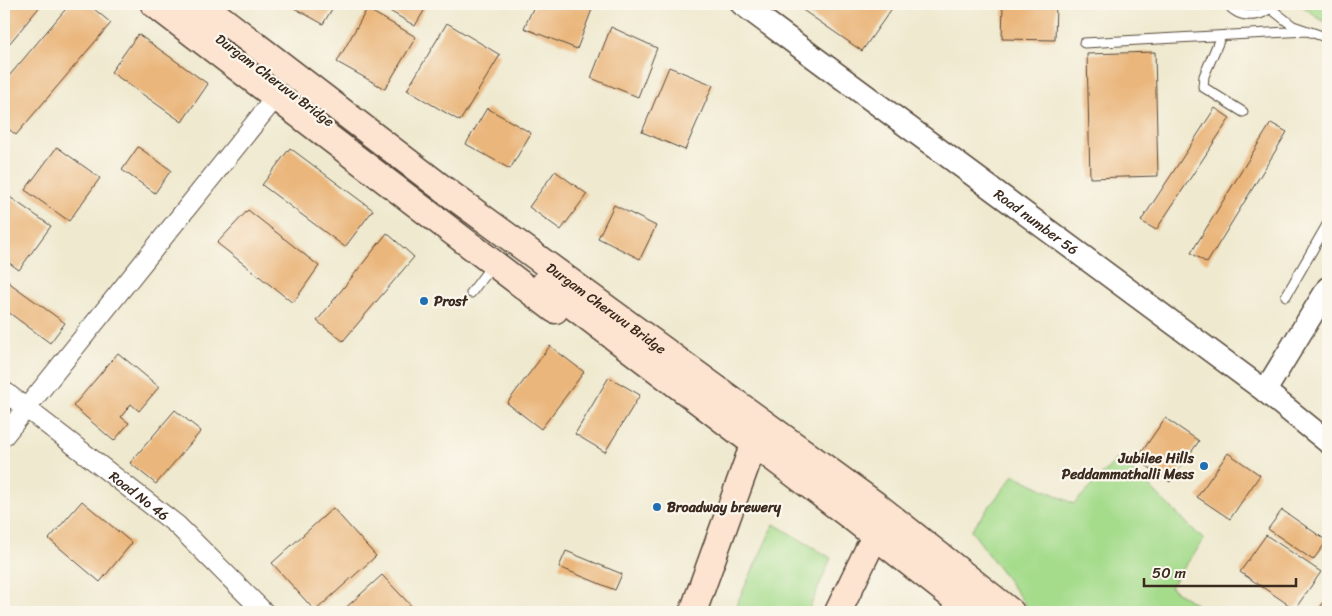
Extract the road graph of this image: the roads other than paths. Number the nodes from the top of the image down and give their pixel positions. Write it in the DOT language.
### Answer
graph roads {
  1 [pos="154,4"];
  2 [pos="175,4"];
  3 [pos="202,4"];
  4 [pos="221,4"];
  5 [pos="742,4"];
  6 [pos="1228,4"];
  7 [pos="1272,6"];
  8 [pos="1307,31"];
  9 [pos="1221,36"];
  10 [pos="1328,38"];
  11 [pos="1084,43"];
  12 [pos="275,98"];
  13 [pos="1243,112"];
  14 [pos="1328,224"];
  15 [pos="494,263"];
  16 [pos="1328,288"];
  17 [pos="471,293"];
  18 [pos="1286,296"];
  19 [pos="4,391"];
  20 [pos="1265,392"];
  21 [pos="27,409"];
  22 [pos="4,436"];
  23 [pos="1328,442"];
  24 [pos="749,457"];
  25 [pos="869,548"];
  26 [pos="264,612"];
  27 [pos="692,612"];
  28 [pos="838,612"];
  29 [pos="948,612"];
  30 [pos="972,612"];
  31 [pos="1011,612"];
  32 [pos="1027,612"];
  1 -- 12 [label="main road"];
  2 -- 30 [label="main road, Durgam Cheruvu Bridge"];
  3 -- 31 [label="main road, Durgam Cheruvu Bridge"];
  4 -- 32 [label="main road"];
  5 -- 20 [label="street, Road number 56"];
  6 -- 7 [label="lane"];
  7 -- 8 [label="lane"];
  8 -- 9 [label="lane"];
  8 -- 10 [label="lane"];
  9 -- 11 [label="lane"];
  9 -- 13 [label="lane"];
  12 -- 15 [label="main road"];
  12 -- 21 [label="street"];
  14 -- 18 [label="lane"];
  15 -- 17 [label="lane"];
  15 -- 24 [label="main road"];
  16 -- 20 [label="street"];
  19 -- 21 [label="street, Road No 46"];
  20 -- 23 [label="street, Road number 56"];
  21 -- 22 [label="street"];
  21 -- 26 [label="street, Road No 46"];
  24 -- 25 [label="main road"];
  24 -- 27 [label="main road"];
  25 -- 28 [label="main road"];
  25 -- 29 [label="main road"];
}
